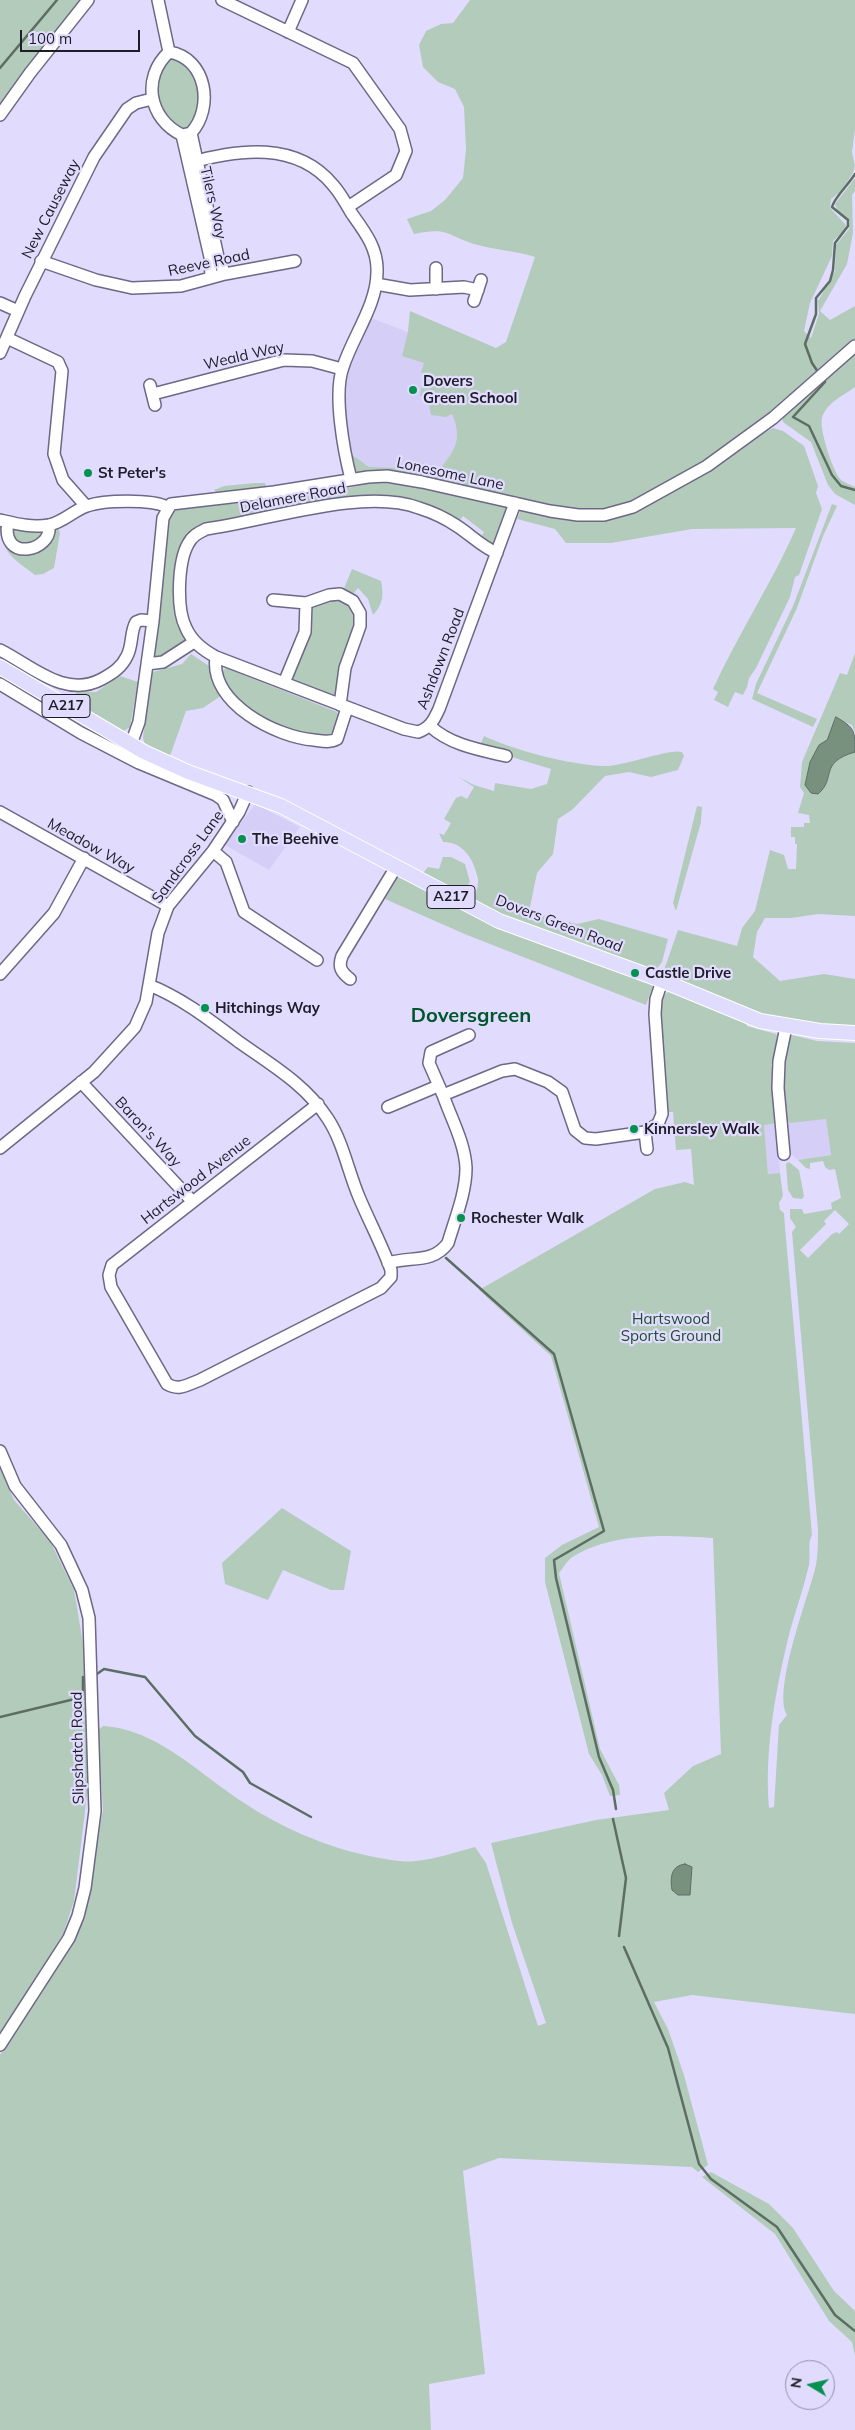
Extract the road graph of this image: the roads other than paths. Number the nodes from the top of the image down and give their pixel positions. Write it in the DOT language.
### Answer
graph roads {
  1 [pos="88,0"];
  2 [pos="158,0"];
  3 [pos="222,0"];
  4 [pos="302,0"];
  5 [pos="288,32"];
  6 [pos="169,52"];
  7 [pos="152,99"];
  8 [pos="0,115"];
  9 [pos="187,134"];
  10 [pos="194,162"];
  11 [pos="348,207"];
  12 [pos="42,261"];
  13 [pos="295,261"];
  14 [pos="436,268"];
  15 [pos="225,274"];
  16 [pos="211,277"];
  17 [pos="376,284"];
  18 [pos="436,288"];
  19 [pos="478,291"];
  20 [pos="0,303"];
  21 [pos="18,311"];
  22 [pos="7,338"];
  23 [pos="855,346"];
  24 [pos="0,353"];
  25 [pos="342,369"];
  26 [pos="152,395"];
  27 [pos="351,480"];
  28 [pos="515,503"];
  29 [pos="86,506"];
  30 [pos="167,507"];
  31 [pos="4,521"];
  32 [pos="49,525"];
  33 [pos="497,553"];
  34 [pos="273,600"];
  35 [pos="306,603"];
  36 [pos="153,621"];
  37 [pos="194,642"];
  38 [pos="0,650"];
  39 [pos="216,657"];
  40 [pos="147,664"];
  41 [pos="0,667"];
  42 [pos="284,683"];
  43 [pos="0,684"];
  44 [pos="344,706"];
  45 [pos="430,726"];
  46 [pos="131,744"];
  47 [pos="506,756"];
  48 [pos="142,757"];
  49 [pos="248,792"];
  50 [pos="0,812"];
  51 [pos="233,822"];
  52 [pos="213,851"];
  53 [pos="84,858"];
  54 [pos="396,867"];
  55 [pos="168,906"];
  56 [pos="317,960"];
  57 [pos="0,974"];
  58 [pos="350,979"];
  59 [pos="662,981"];
  60 [pos="149,985"];
  61 [pos="786,1027"];
  62 [pos="855,1033"];
  63 [pos="469,1035"];
  64 [pos="81,1082"];
  65 [pos="440,1091"];
  66 [pos="318,1104"];
  67 [pos="388,1107"];
  68 [pos="645,1132"];
  69 [pos="0,1148"];
  70 [pos="647,1149"];
  71 [pos="784,1154"];
  72 [pos="192,1201"];
  73 [pos="388,1263"];
  74 [pos="0,1451"];
  75 [pos="0,2045"];
  1 -- 8 [label="street"];
  2 -- 6 [label="street"];
  3 -- 5 [label="street"];
  4 -- 5 [label="street"];
  5 -- 11 [label="street"];
  6 -- 7 [label="street"];
  6 -- 9 [label="street"];
  7 -- 9 [label="street"];
  7 -- 12 [label="street, New Causeway"];
  9 -- 10 [label="street, Tilers Way"];
  10 -- 11 [label="street"];
  10 -- 15 [label="street, Tilers Way"];
  10 -- 16 [label="street, Tilers Way"];
  11 -- 17 [label="street"];
  12 -- 16 [label="street, Reeve Road"];
  12 -- 21 [label="street, New Causeway"];
  13 -- 15 [label="street, Reeve Road"];
  14 -- 18 [label="street"];
  15 -- 16 [label="street, Reeve Road"];
  17 -- 18 [label="street"];
  17 -- 25 [label="street"];
  18 -- 19 [label="street"];
  20 -- 21 [label="street"];
  21 -- 22 [label="street, New Causeway"];
  22 -- 24 [label="street, New Causeway"];
  22 -- 29 [label="street"];
  23 -- 28 [label="street, Lonesome Lane"];
  25 -- 26 [label="street, Weald Way"];
  25 -- 27 [label="street"];
  27 -- 28 [label="street, Lonesome Lane"];
  27 -- 30 [label="street, Lonesome Lane"];
  28 -- 33 [label="street, Ashdown Road"];
  29 -- 30 [label="street"];
  29 -- 32 [label="street"];
  30 -- 36 [label="street"];
  31 -- 32 [label="street"];
  31 -- 32 [label="street"];
  33 -- 37 [label="street, Delamere Road"];
  33 -- 45 [label="street, Ashdown Road"];
  34 -- 35 [label="street"];
  35 -- 42 [label="street"];
  35 -- 44 [label="street"];
  36 -- 38 [label="street"];
  36 -- 40 [label="street"];
  37 -- 39 [label="street, Ashdown Road"];
  37 -- 40 [label="street"];
  39 -- 42 [label="street, Ashdown Road"];
  39 -- 44 [label="street"];
  40 -- 46 [label="street"];
  41 -- 46 [label="main road, Dovers Green Road / A217"];
  42 -- 44 [label="street, Ashdown Road"];
  43 -- 48 [label="street, Dovers Green Road"];
  44 -- 45 [label="street, Ashdown Road"];
  45 -- 47 [label="street"];
  46 -- 48 [label="main road, Dovers Green Road / A217"];
  48 -- 49 [label="main road, Dovers Green Road / A217"];
  48 -- 51 [label="street, Dovers Green Road"];
  49 -- 51 [label="street, Sandcross Lane"];
  49 -- 54 [label="main road, Dovers Green Road / A217"];
  50 -- 53 [label="street, Meadow Way"];
  51 -- 52 [label="street, Sandcross Lane"];
  52 -- 55 [label="street, Sandcross Lane"];
  52 -- 56 [label="street"];
  53 -- 55 [label="street, Meadow Way"];
  53 -- 57 [label="street"];
  54 -- 58 [label="street"];
  54 -- 59 [label="main road, Dovers Green Road / A217"];
  55 -- 60 [label="street, Sandcross Lane"];
  59 -- 61 [label="main road, Dovers Green Road / A217"];
  59 -- 68 [label="street"];
  60 -- 64 [label="street, Sandcross Lane"];
  60 -- 66 [label="street"];
  61 -- 62 [label="main road, Dovers Green Road / A217"];
  61 -- 71 [label="street"];
  63 -- 65 [label="street"];
  64 -- 69 [label="street, Sandcross Lane"];
  64 -- 72 [label="street, Baron's Way"];
  65 -- 67 [label="street"];
  65 -- 68 [label="street"];
  65 -- 73 [label="street"];
  66 -- 72 [label="street, Hartswood Avenue"];
  66 -- 73 [label="street"];
  68 -- 70 [label="street"];
  72 -- 73 [label="street, Hartswood Avenue"];
  74 -- 75 [label="street, Slipshatch Road"];
}
